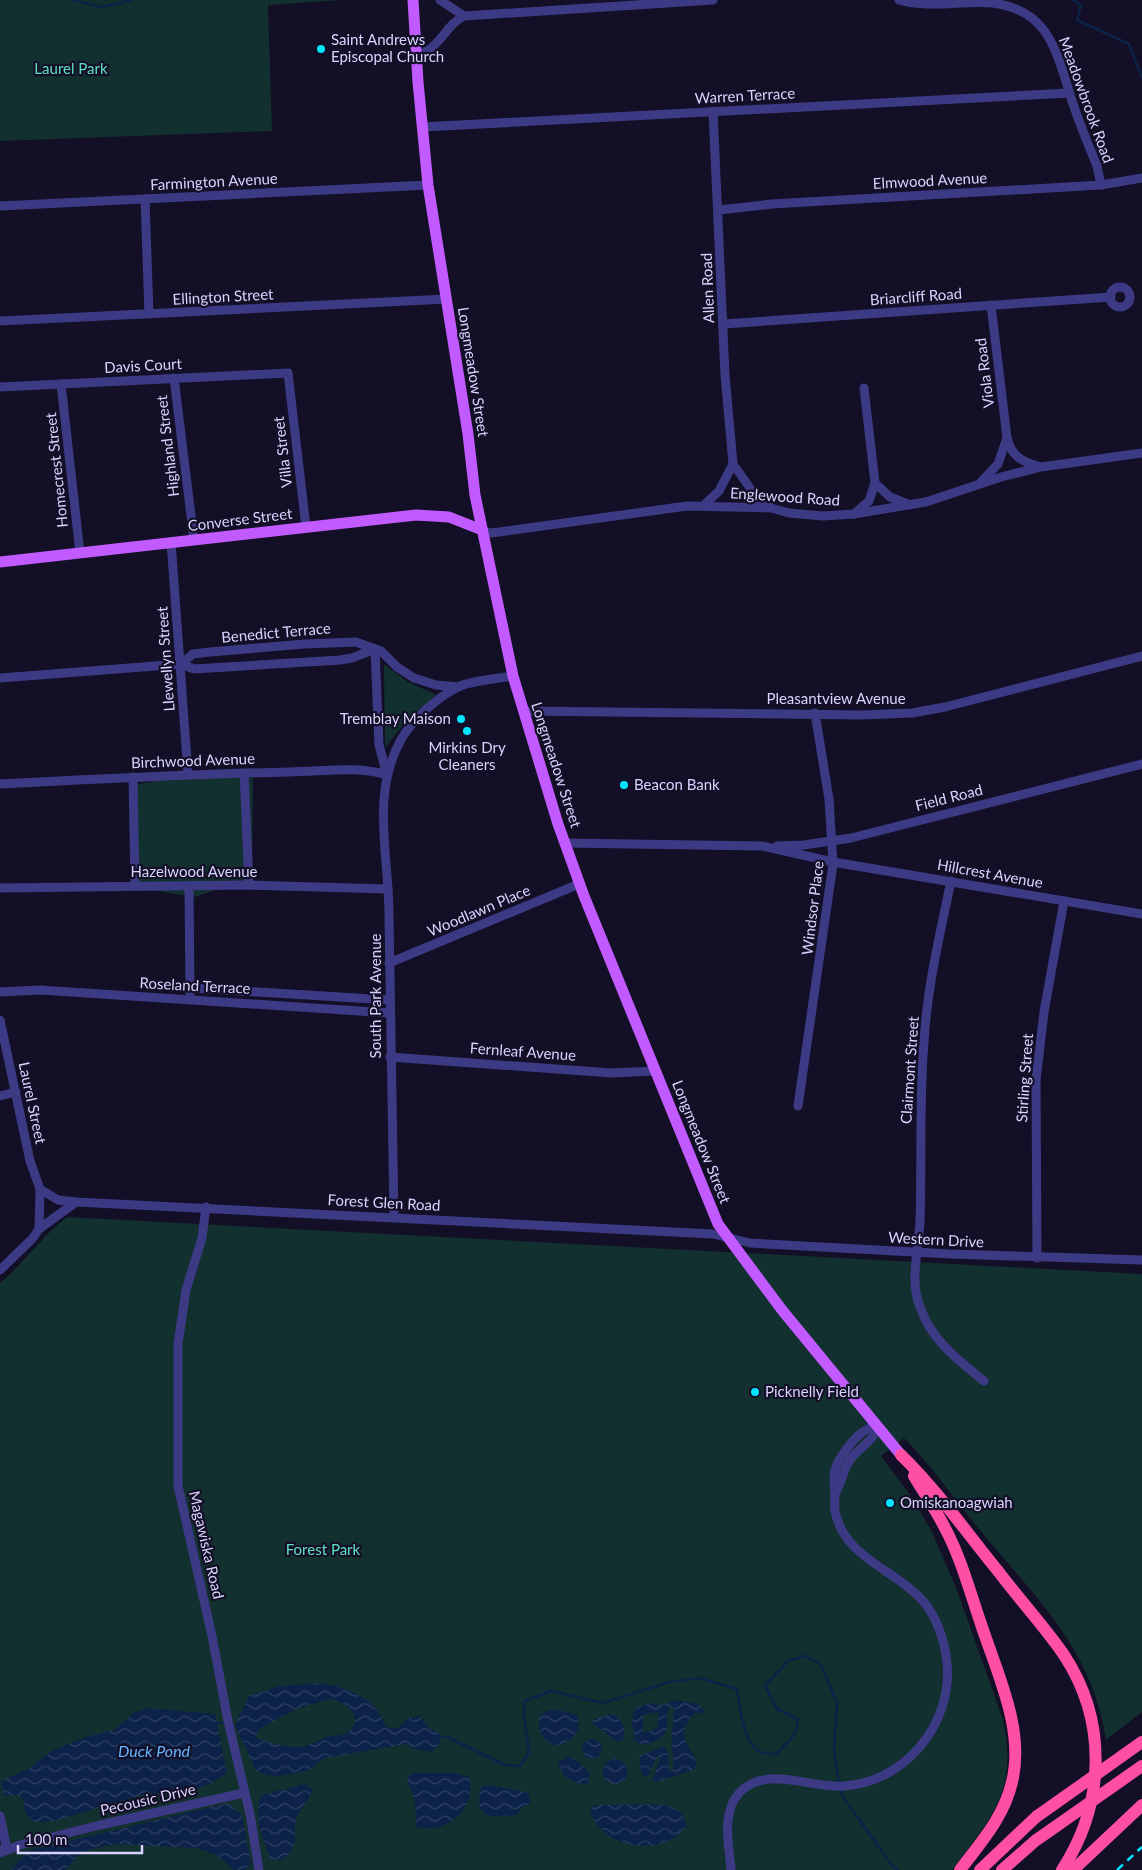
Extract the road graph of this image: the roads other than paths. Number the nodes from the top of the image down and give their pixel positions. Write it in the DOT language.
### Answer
graph roads {
  1 [pos="413,0"];
  2 [pos="440,0"];
  3 [pos="712,0"];
  4 [pos="898,0"];
  5 [pos="464,16"];
  6 [pos="416,55"];
  7 [pos="1069,93"];
  8 [pos="713,111"];
  9 [pos="422,127"];
  10 [pos="1142,178"];
  11 [pos="428,184"];
  12 [pos="1101,185"];
  13 [pos="145,199"];
  14 [pos="0,206"];
  15 [pos="719,210"];
  16 [pos="1110,297"];
  17 [pos="447,299"];
  18 [pos="991,305"];
  19 [pos="149,314"];
  20 [pos="0,321"];
  21 [pos="723,324"];
  22 [pos="288,373"];
  23 [pos="174,378"];
  24 [pos="61,384"];
  25 [pos="0,387"];
  26 [pos="864,388"];
  27 [pos="1007,438"];
  28 [pos="1142,453"];
  29 [pos="733,464"];
  30 [pos="1042,467"];
  31 [pos="875,483"];
  32 [pos="975,486"];
  33 [pos="912,505"];
  34 [pos="703,506"];
  35 [pos="771,508"];
  36 [pos="854,514"];
  37 [pos="306,527"];
  38 [pos="482,530"];
  39 [pos="194,540"];
  40 [pos="171,542"];
  41 [pos="80,553"];
  42 [pos="0,562"];
  43 [pos="375,649"];
  44 [pos="1142,656"];
  45 [pos="181,664"];
  46 [pos="513,676"];
  47 [pos="0,678"];
  48 [pos="459,687"];
  49 [pos="523,711"];
  50 [pos="815,713"];
  51 [pos="1142,764"];
  52 [pos="244,773"];
  53 [pos="188,774"];
  54 [pos="387,775"];
  55 [pos="132,777"];
  56 [pos="0,784"];
  57 [pos="832,840"];
  58 [pos="565,844"];
  59 [pos="762,846"];
  60 [pos="833,862"];
  61 [pos="951,881"];
  62 [pos="579,884"];
  63 [pos="135,886"];
  64 [pos="189,886"];
  65 [pos="249,886"];
  66 [pos="0,888"];
  67 [pos="388,889"];
  68 [pos="1064,901"];
  69 [pos="1142,914"];
  70 [pos="389,963"];
  71 [pos="190,988"];
  72 [pos="0,992"];
  73 [pos="190,999"];
  74 [pos="389,1000"];
  75 [pos="389,1012"];
  76 [pos="0,1020"];
  77 [pos="390,1057"];
  78 [pos="655,1071"];
  79 [pos="16,1092"];
  80 [pos="0,1096"];
  81 [pos="798,1106"];
  82 [pos="40,1190"];
  83 [pos="76,1202"];
  84 [pos="206,1207"];
  85 [pos="394,1217"];
  86 [pos="40,1229"];
  87 [pos="729,1238"];
  88 [pos="917,1258"];
  89 [pos="1037,1258"];
  90 [pos="1142,1260"];
  91 [pos="0,1270"];
  92 [pos="984,1381"];
  93 [pos="877,1426"];
  94 [pos="900,1454"];
  95 [pos="1142,1742"];
  96 [pos="1142,1766"];
  97 [pos="244,1793"];
  98 [pos="1142,1805"];
  99 [pos="0,1816"];
  100 [pos="2,1850"];
  101 [pos="259,1870"];
  102 [pos="731,1870"];
  103 [pos="960,1870"];
  104 [pos="980,1870"];
  105 [pos="1002,1870"];
  106 [pos="1062,1870"];
  107 [pos="1073,1870"];
  1 -- 6 [label="main road, Longmeadow Street"];
  2 -- 5 [label="street"];
  3 -- 5 [label="street"];
  4 -- 7 [label="street, Meadowbrook Road"];
  5 -- 6 [label="street"];
  6 -- 9 [label="main road, Longmeadow Street"];
  7 -- 8 [label="street, Warren Terrace"];
  7 -- 12 [label="street, Meadowbrook Road"];
  8 -- 9 [label="street, Warren Terrace"];
  8 -- 15 [label="street, Allen Road"];
  9 -- 11 [label="main road, Longmeadow Street"];
  10 -- 12 [label="street, Elmwood Avenue"];
  11 -- 13 [label="street, Farmington Avenue"];
  11 -- 17 [label="main road, Longmeadow Street"];
  12 -- 15 [label="street, Elmwood Avenue"];
  13 -- 14 [label="street, Farmington Avenue"];
  13 -- 19 [label="street"];
  15 -- 21 [label="street, Allen Road"];
  16 -- 18 [label="street, Briarcliff Road"];
  17 -- 19 [label="street, Ellington Street"];
  17 -- 38 [label="main road, Longmeadow Street"];
  18 -- 21 [label="street, Briarcliff Road"];
  18 -- 27 [label="street, Viola Road"];
  19 -- 20 [label="street, Ellington Street"];
  21 -- 29 [label="street, Allen Road"];
  22 -- 23 [label="street, Davis Court"];
  22 -- 37 [label="street, Villa Street"];
  23 -- 24 [label="street, Davis Court"];
  23 -- 39 [label="street, Highland Street"];
  24 -- 25 [label="street, Davis Court"];
  24 -- 41 [label="street, Homecrest Street"];
  26 -- 31 [label="street"];
  27 -- 30 [label="street, Viola Road"];
  27 -- 32 [label="street, Viola Road"];
  28 -- 30 [label="street, Englewood Road"];
  29 -- 34 [label="street"];
  29 -- 35 [label="street"];
  30 -- 32 [label="street, Englewood Road"];
  31 -- 33 [label="street"];
  31 -- 36 [label="street"];
  32 -- 33 [label="street, Englewood Road"];
  33 -- 36 [label="street, Englewood Road"];
  34 -- 35 [label="street, Englewood Road"];
  34 -- 38 [label="street, Englewood Road"];
  35 -- 36 [label="street, Englewood Road"];
  37 -- 38 [label="main road, Converse Street"];
  37 -- 39 [label="main road, Converse Street"];
  38 -- 46 [label="main road, Longmeadow Street"];
  39 -- 40 [label="main road, Converse Street"];
  40 -- 41 [label="main road, Converse Street"];
  40 -- 45 [label="street, Llewellyn Street"];
  41 -- 42 [label="main road, Converse Street"];
  43 -- 45 [label="street, Benedict Terrace"];
  43 -- 45 [label="street, Benedict Terrace"];
  43 -- 48 [label="street, Benedict Terrace"];
  43 -- 54 [label="street, South Park Avenue"];
  44 -- 50 [label="street, Pleasantview Avenue"];
  45 -- 47 [label="street, Benedict Terrace"];
  45 -- 53 [label="street, Llewellyn Street"];
  46 -- 48 [label="street, South Park Avenue"];
  46 -- 49 [label="main road, Longmeadow Street"];
  48 -- 54 [label="street, South Park Avenue"];
  49 -- 50 [label="street, Pleasantview Avenue"];
  49 -- 58 [label="main road, Longmeadow Street"];
  50 -- 57 [label="street, Windsor Place"];
  51 -- 57 [label="street, Field Road"];
  52 -- 53 [label="street, Birchwood Avenue"];
  52 -- 54 [label="street, Birchwood Avenue"];
  52 -- 65 [label="street"];
  53 -- 55 [label="street, Birchwood Avenue"];
  54 -- 67 [label="street, South Park Avenue"];
  55 -- 56 [label="street, Birchwood Avenue"];
  55 -- 63 [label="street"];
  57 -- 59 [label="street, Field Road"];
  57 -- 60 [label="street, Windsor Place"];
  58 -- 59 [label="street, Field Road"];
  58 -- 62 [label="main road, Longmeadow Street"];
  59 -- 60 [label="street, Field Road"];
  60 -- 61 [label="street, Hillcrest Avenue"];
  60 -- 81 [label="street, Windsor Place"];
  61 -- 68 [label="street, Hillcrest Avenue"];
  61 -- 88 [label="street, Clairmont Street"];
  62 -- 70 [label="street, Woodlawn Place"];
  62 -- 78 [label="main road, Longmeadow Street"];
  63 -- 64 [label="street, Hazelwood Avenue"];
  63 -- 66 [label="street, Hazelwood Avenue"];
  64 -- 65 [label="street, Hazelwood Avenue"];
  64 -- 71 [label="street"];
  65 -- 67 [label="street, Hazelwood Avenue"];
  67 -- 70 [label="street, South Park Avenue"];
  68 -- 69 [label="street, Hillcrest Avenue"];
  68 -- 89 [label="street, Stirling Street"];
  70 -- 74 [label="street, South Park Avenue"];
  71 -- 73 [label="street"];
  71 -- 74 [label="street"];
  72 -- 73 [label="street, Roseland Terrace"];
  73 -- 75 [label="street, Roseland Terrace"];
  74 -- 75 [label="street, South Park Avenue"];
  75 -- 77 [label="street, South Park Avenue"];
  76 -- 79 [label="street, Laurel Street"];
  77 -- 78 [label="street, Fernleaf Avenue"];
  77 -- 85 [label="street, South Park Avenue"];
  78 -- 87 [label="main road, Longmeadow Street"];
  79 -- 80 [label="street"];
  79 -- 82 [label="street, Laurel Street"];
  82 -- 83 [label="street, Forest Glen Road"];
  82 -- 86 [label="street, Laurel Street"];
  83 -- 84 [label="street, Forest Glen Road"];
  83 -- 86 [label="street"];
  84 -- 85 [label="street, Forest Glen Road"];
  84 -- 97 [label="street, Magawiska Road"];
  85 -- 87 [label="street, Forest Glen Road"];
  86 -- 91 [label="street"];
  87 -- 88 [label="street, Western Drive"];
  87 -- 93 [label="main road, Longmeadow Street"];
  88 -- 89 [label="street, Western Drive"];
  88 -- 92 [label="street, Clairmont Street"];
  89 -- 90 [label="street, Western Drive"];
  93 -- 94 [label="main road, Longmeadow Street"];
  93 -- 102 [label="street"];
  94 -- 103 [label="highway"];
  94 -- 106 [label="highway"];
  95 -- 104 [label="highway"];
  96 -- 105 [label="highway"];
  97 -- 100 [label="street, Pecousic Drive"];
  97 -- 101 [label="street, Magawiska Road"];
  98 -- 107 [label="highway"];
  99 -- 100 [label="street"];
}
